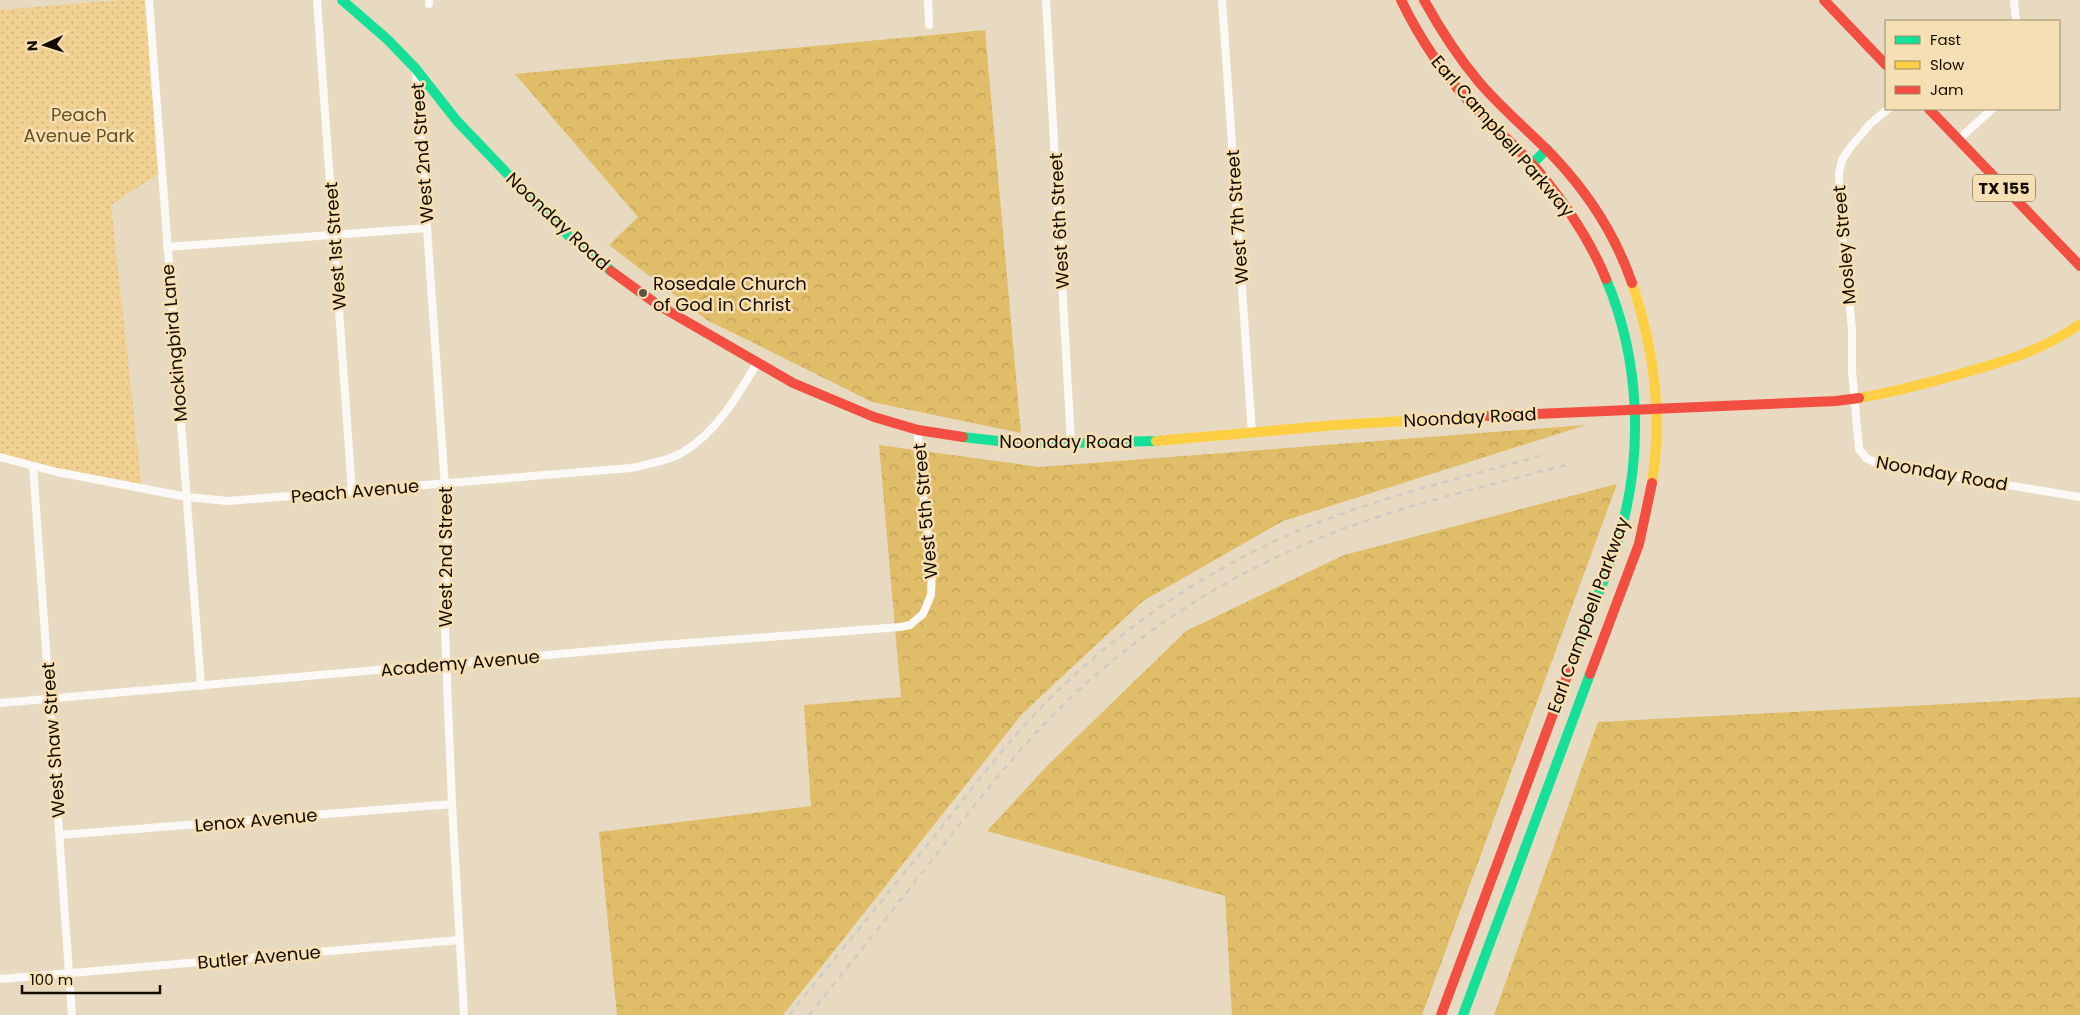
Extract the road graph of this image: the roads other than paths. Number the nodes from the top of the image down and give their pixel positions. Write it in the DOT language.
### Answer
graph roads {
  1 [pos="149,0"];
  2 [pos="317,0"];
  3 [pos="342,0"];
  4 [pos="928,0"];
  5 [pos="1046,0"];
  6 [pos="1222,0"];
  7 [pos="1401,0"];
  8 [pos="1424,0"];
  9 [pos="1824,0"];
  10 [pos="2014,0"];
  11 [pos="2016,20"];
  12 [pos="929,25"];
  13 [pos="1885,64"];
  14 [pos="416,69"];
  15 [pos="1887,110"];
  16 [pos="1930,110"];
  17 [pos="1991,110"];
  18 [pos="1958,140"];
  19 [pos="1547,149"];
  20 [pos="1532,164"];
  21 [pos="427,228"];
  22 [pos="334,235"];
  23 [pos="167,247"];
  24 [pos="2080,266"];
  25 [pos="2080,324"];
  26 [pos="758,362"];
  27 [pos="1854,399"];
  28 [pos="1658,408"];
  29 [pos="1636,409"];
  30 [pos="918,430"];
  31 [pos="1252,433"];
  32 [pos="1071,442"];
  33 [pos="0,457"];
  34 [pos="33,466"];
  35 [pos="445,484"];
  36 [pos="352,492"];
  37 [pos="2080,497"];
  38 [pos="187,498"];
  39 [pos="918,619"];
  40 [pos="446,664"];
  41 [pos="201,686"];
  42 [pos="49,698"];
  43 [pos="0,703"];
  44 [pos="452,804"];
  45 [pos="60,835"];
  46 [pos="459,940"];
  47 [pos="70,973"];
  48 [pos="0,979"];
  49 [pos="72,1015"];
  50 [pos="464,1015"];
  51 [pos="1441,1015"];
  52 [pos="1463,1015"];
  1 -- 23 [label="street, Mockingbird Lane"];
  2 -- 22 [label="street, West 1st Street"];
  3 -- 14 [label="main road, Noonday Road"];
  4 -- 12 [label="street"];
  5 -- 32 [label="street, West 6th Street"];
  6 -- 31 [label="street, West 7th Street"];
  7 -- 20 [label="main road, Earl Campbell Parkway"];
  8 -- 19 [label="main road, Earl Campbell Parkway"];
  9 -- 13 [label="main road"];
  10 -- 11 [label="street"];
  14 -- 21 [label="street, West 2nd Street"];
  14 -- 26 [label="main road, Noonday Road"];
  15 -- 27 [label="street, Mosley Street"];
  16 -- 18 [label="main road, TX 155"];
  17 -- 18 [label="street"];
  18 -- 24 [label="main road, TX 155"];
  19 -- 20 [label="main road"];
  19 -- 28 [label="main road, Earl Campbell Parkway"];
  20 -- 29 [label="main road, Earl Campbell Parkway"];
  21 -- 22 [label="street"];
  21 -- 35 [label="street, West 2nd Street"];
  22 -- 23 [label="street"];
  22 -- 36 [label="street, West 1st Street"];
  23 -- 38 [label="street, Mockingbird Lane"];
  25 -- 27 [label="main road, Noonday Road"];
  26 -- 30 [label="main road, Noonday Road"];
  26 -- 35 [label="street, Peach Avenue"];
  27 -- 28 [label="main road, Noonday Road"];
  27 -- 37 [label="street, Noonday Road"];
  28 -- 29 [label="main road, Noonday Road"];
  28 -- 52 [label="main road, Earl Campbell Parkway"];
  29 -- 31 [label="main road, Noonday Road"];
  29 -- 51 [label="main road, Earl Campbell Parkway"];
  30 -- 32 [label="main road, Noonday Road"];
  30 -- 39 [label="street, West 5th Street"];
  31 -- 32 [label="main road, Noonday Road"];
  33 -- 34 [label="street, Peach Avenue"];
  34 -- 38 [label="street, Peach Avenue"];
  34 -- 42 [label="street, West Shaw Street"];
  35 -- 36 [label="street, Peach Avenue"];
  35 -- 40 [label="street, West 2nd Street"];
  36 -- 38 [label="street, Peach Avenue"];
  38 -- 41 [label="street, Mockingbird Lane"];
  39 -- 40 [label="street, Academy Avenue"];
  40 -- 41 [label="street, Academy Avenue"];
  40 -- 44 [label="street, West 2nd Street"];
  41 -- 42 [label="street, Academy Avenue"];
  42 -- 43 [label="street, Academy Avenue"];
  42 -- 45 [label="street, West Shaw Street"];
  44 -- 45 [label="street, Lenox Avenue"];
  44 -- 46 [label="street, West 2nd Street"];
  45 -- 47 [label="street, West Shaw Street"];
  46 -- 47 [label="street, Butler Avenue"];
  46 -- 50 [label="street, West 2nd Street"];
  47 -- 48 [label="street, Butler Avenue"];
  47 -- 49 [label="street, West Shaw Street"];
}
